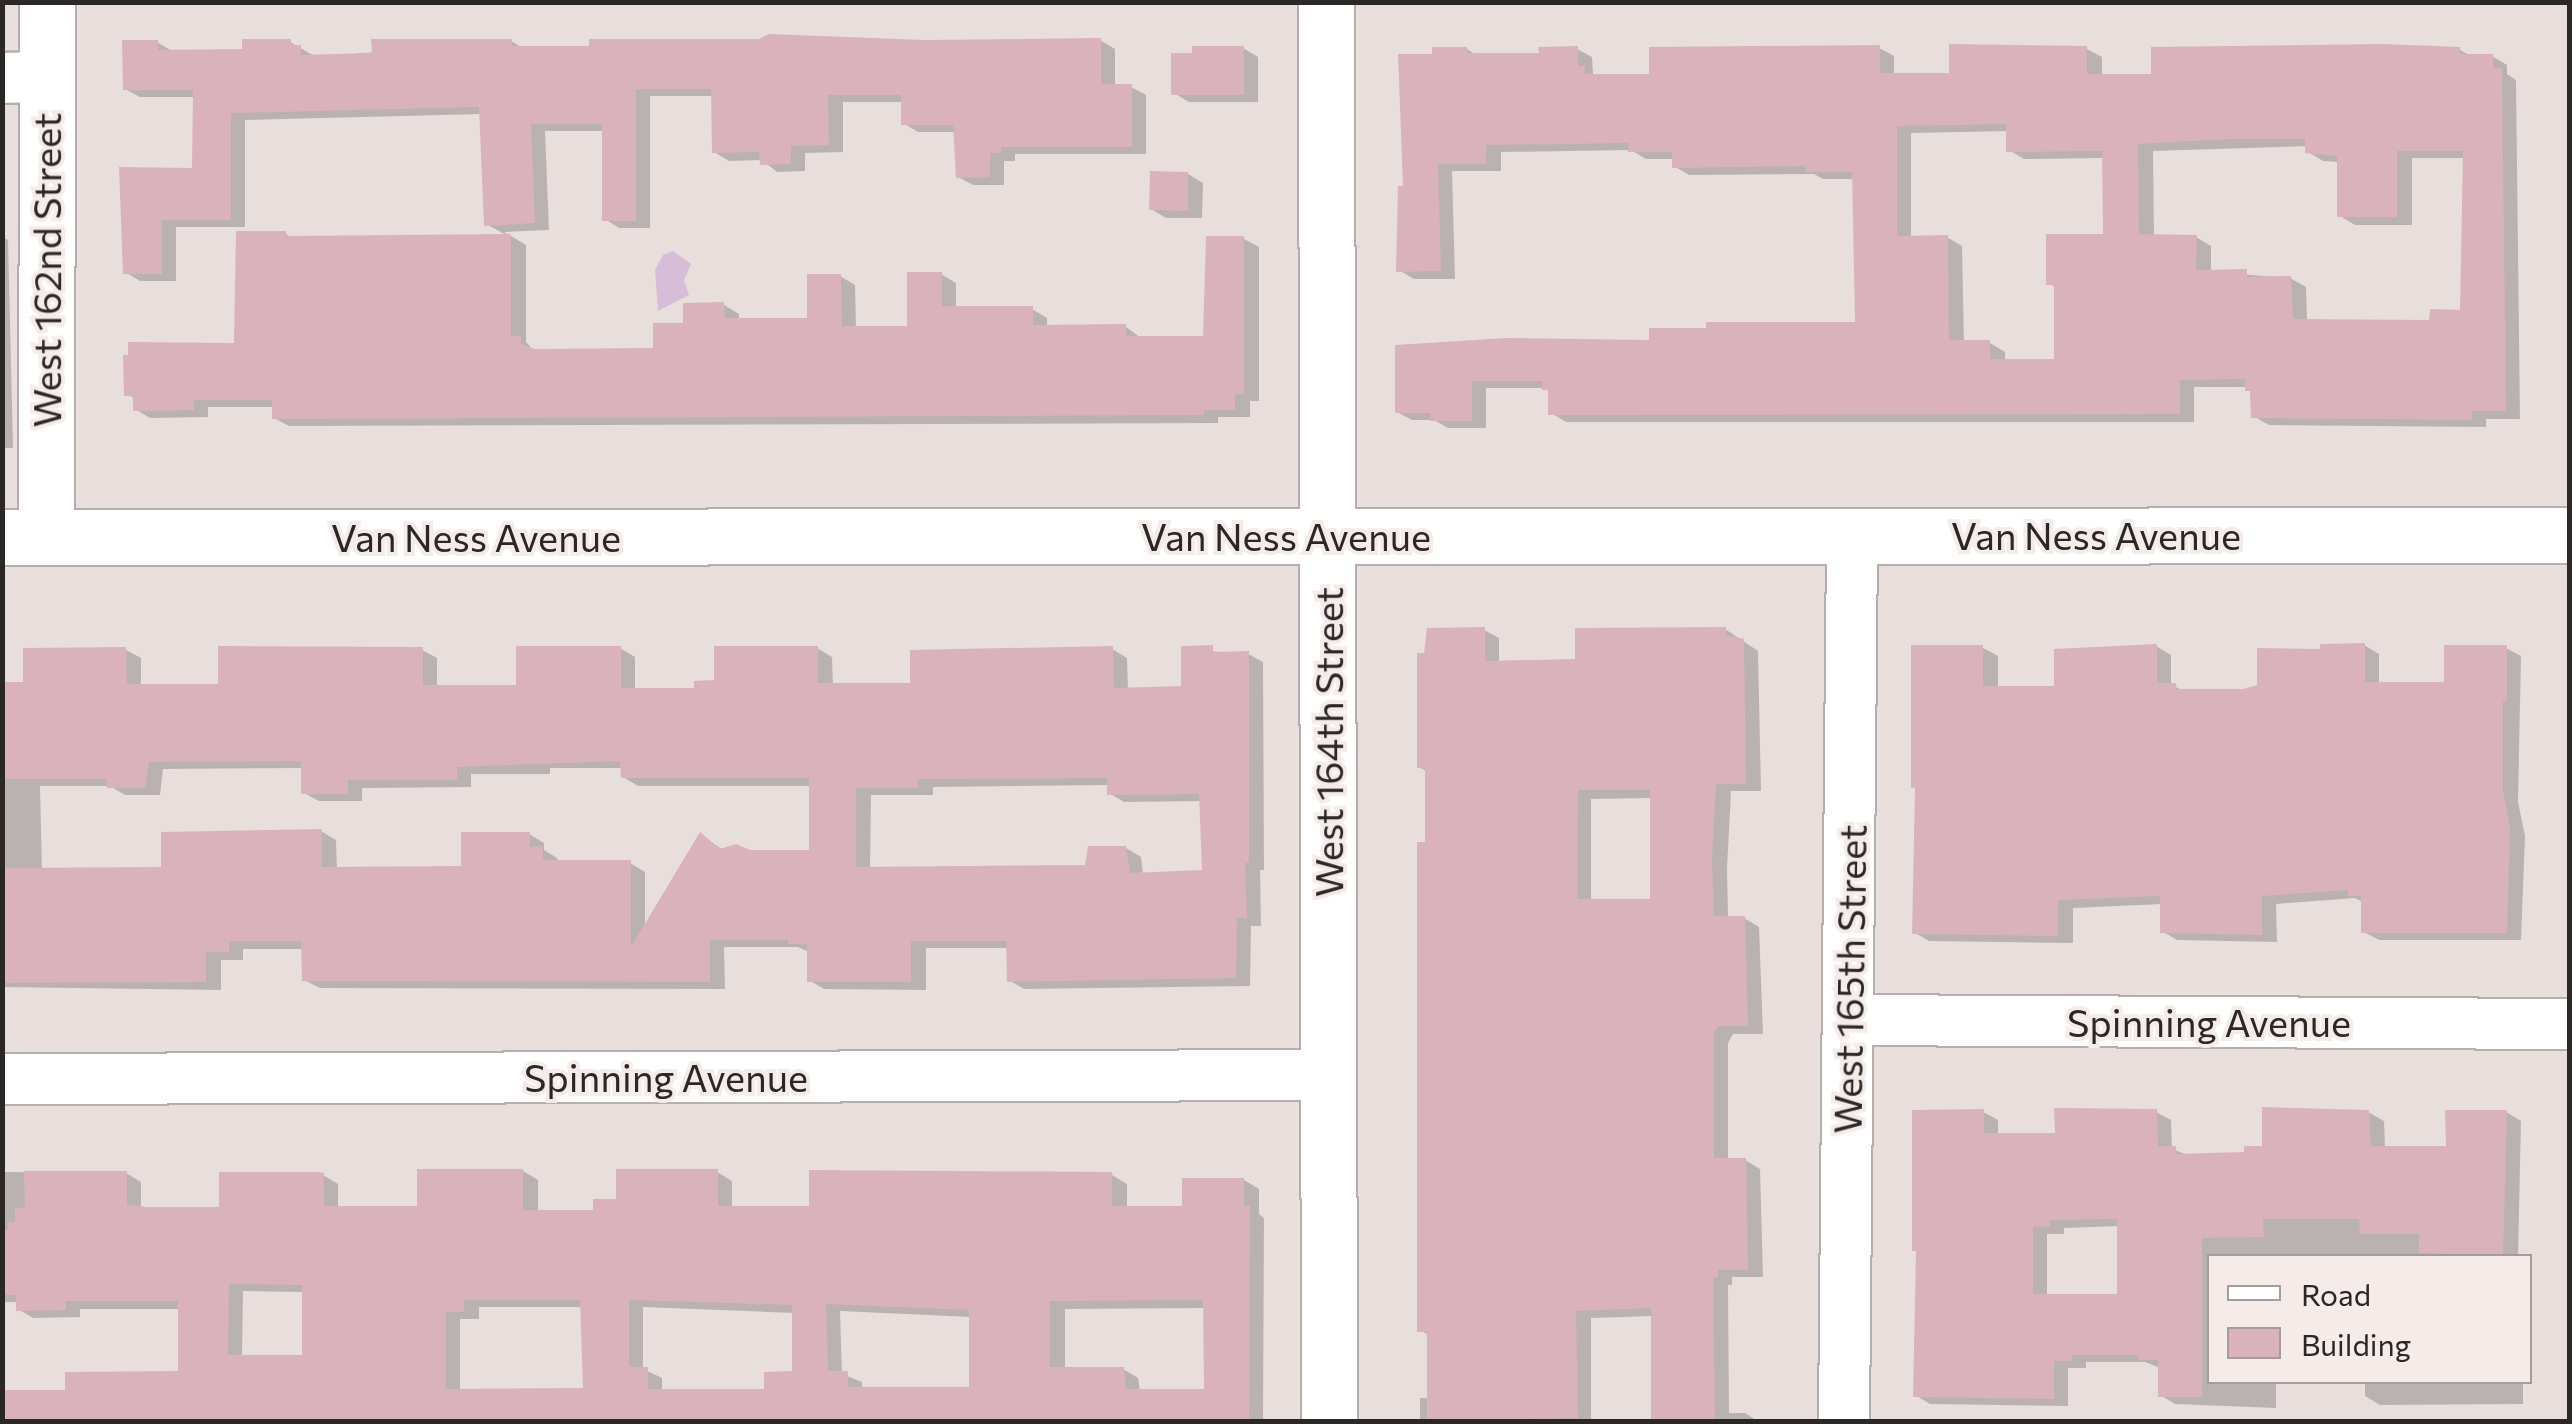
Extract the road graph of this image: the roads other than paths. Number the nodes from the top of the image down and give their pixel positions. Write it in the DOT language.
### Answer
graph roads {
  1 [pos="47,2"];
  2 [pos="1326,2"];
  3 [pos="25,78"];
  4 [pos="2570,535"];
  5 [pos="1328,536"];
  6 [pos="1852,536"];
  7 [pos="24,538"];
  8 [pos="1848,1020"];
  9 [pos="2570,1024"];
  10 [pos="1329,1075"];
  11 [pos="2,1079"];
  12 [pos="1329,1422"];
  13 [pos="1844,1422"];
  1 -- 3 [label="main road, West 162nd Street"];
  2 -- 5 [label="main road, West 164th Street"];
  3 -- 7 [label="main road, West 162nd Street"];
  4 -- 6 [label="main road, Van Ness Avenue"];
  5 -- 6 [label="main road, Van Ness Avenue"];
  5 -- 7 [label="main road, Van Ness Avenue"];
  5 -- 10 [label="main road, West 164th Street"];
  6 -- 8 [label="street, West 165th Street"];
  8 -- 9 [label="street, Spinning Avenue"];
  8 -- 13 [label="street, West 165th Street"];
  10 -- 11 [label="street, Spinning Avenue"];
  10 -- 12 [label="main road, West 164th Street"];
}
